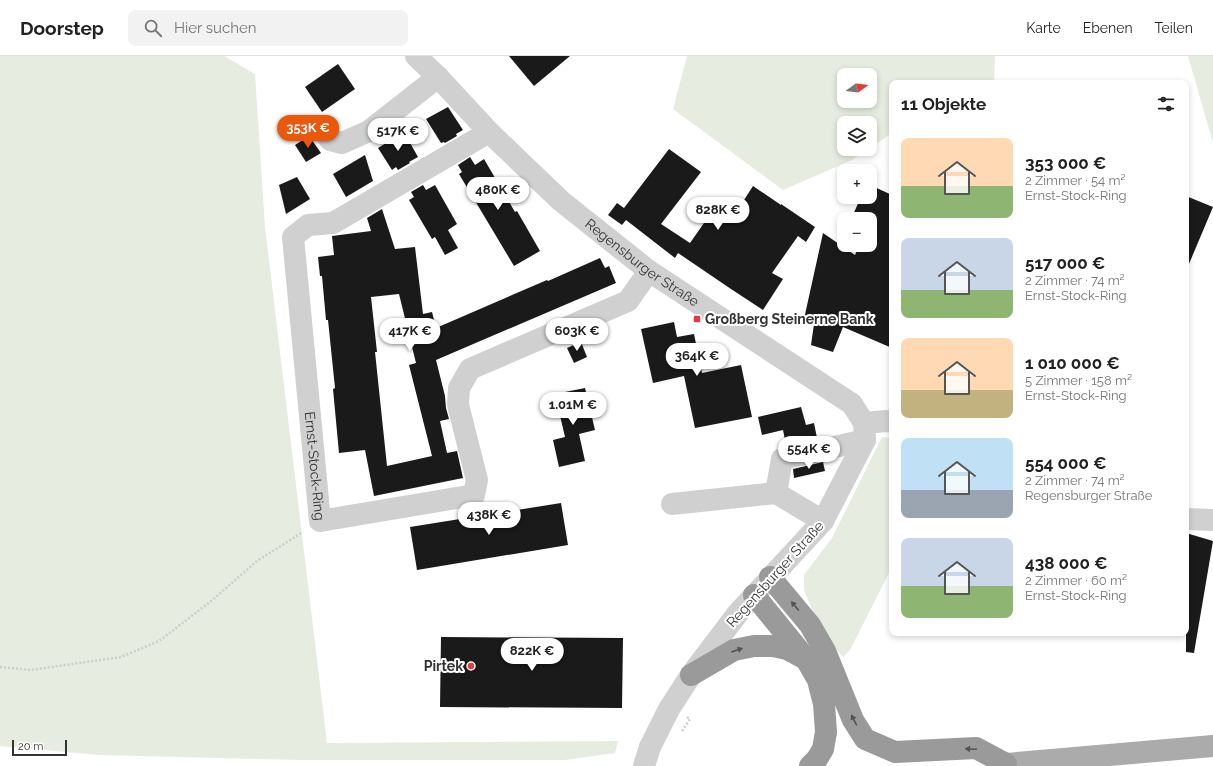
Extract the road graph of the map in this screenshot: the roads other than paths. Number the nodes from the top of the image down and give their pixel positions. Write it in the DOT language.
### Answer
graph roads {
  1 [pos="432,64"];
  2 [pos="323,130"];
  3 [pos="489,132"];
  4 [pos="650,271"];
  5 [pos="889,422"];
  6 [pos="864,432"];
  7 [pos="776,493"];
  8 [pos="672,504"];
  9 [pos="1189,518"];
  10 [pos="1213,520"];
  11 [pos="823,521"];
  12 [pos="770,577"];
  13 [pos="754,595"];
  14 [pos="806,659"];
  15 [pos="691,675"];
  16 [pos="1213,746"];
  17 [pos="647,757"];
  18 [pos="1006,764"];
  19 [pos="810,766"];
  20 [pos="976,766"];
  1 -- 2 [label="street"];
  1 -- 3 [label="street, Regensburger Straße"];
  3 -- 4 [label="street, Regensburger Straße"];
  3 -- 4 [label="street, Ernst-Stock-Ring"];
  4 -- 6 [label="street, Regensburger Straße"];
  5 -- 6 [label="street"];
  6 -- 7 [label="street"];
  6 -- 11 [label="street, Regensburger Straße"];
  7 -- 8 [label="street"];
  7 -- 11 [label="street"];
  9 -- 10 [label="street"];
  11 -- 12 [label="street, Regensburger Straße"];
  12 -- 13 [label="street, Regensburger Straße"];
  18 -- 12 [label="highway, one-way"];
  13 -- 14 [label="highway"];
  13 -- 15 [label="street, Regensburger Straße"];
  15 -- 14 [label="highway, one-way"];
  14 -- 19 [label="highway"];
  15 -- 17 [label="street, Regensburger Straße"];
  16 -- 18 [label="main road"];
  18 -- 20 [label="highway"];
}
